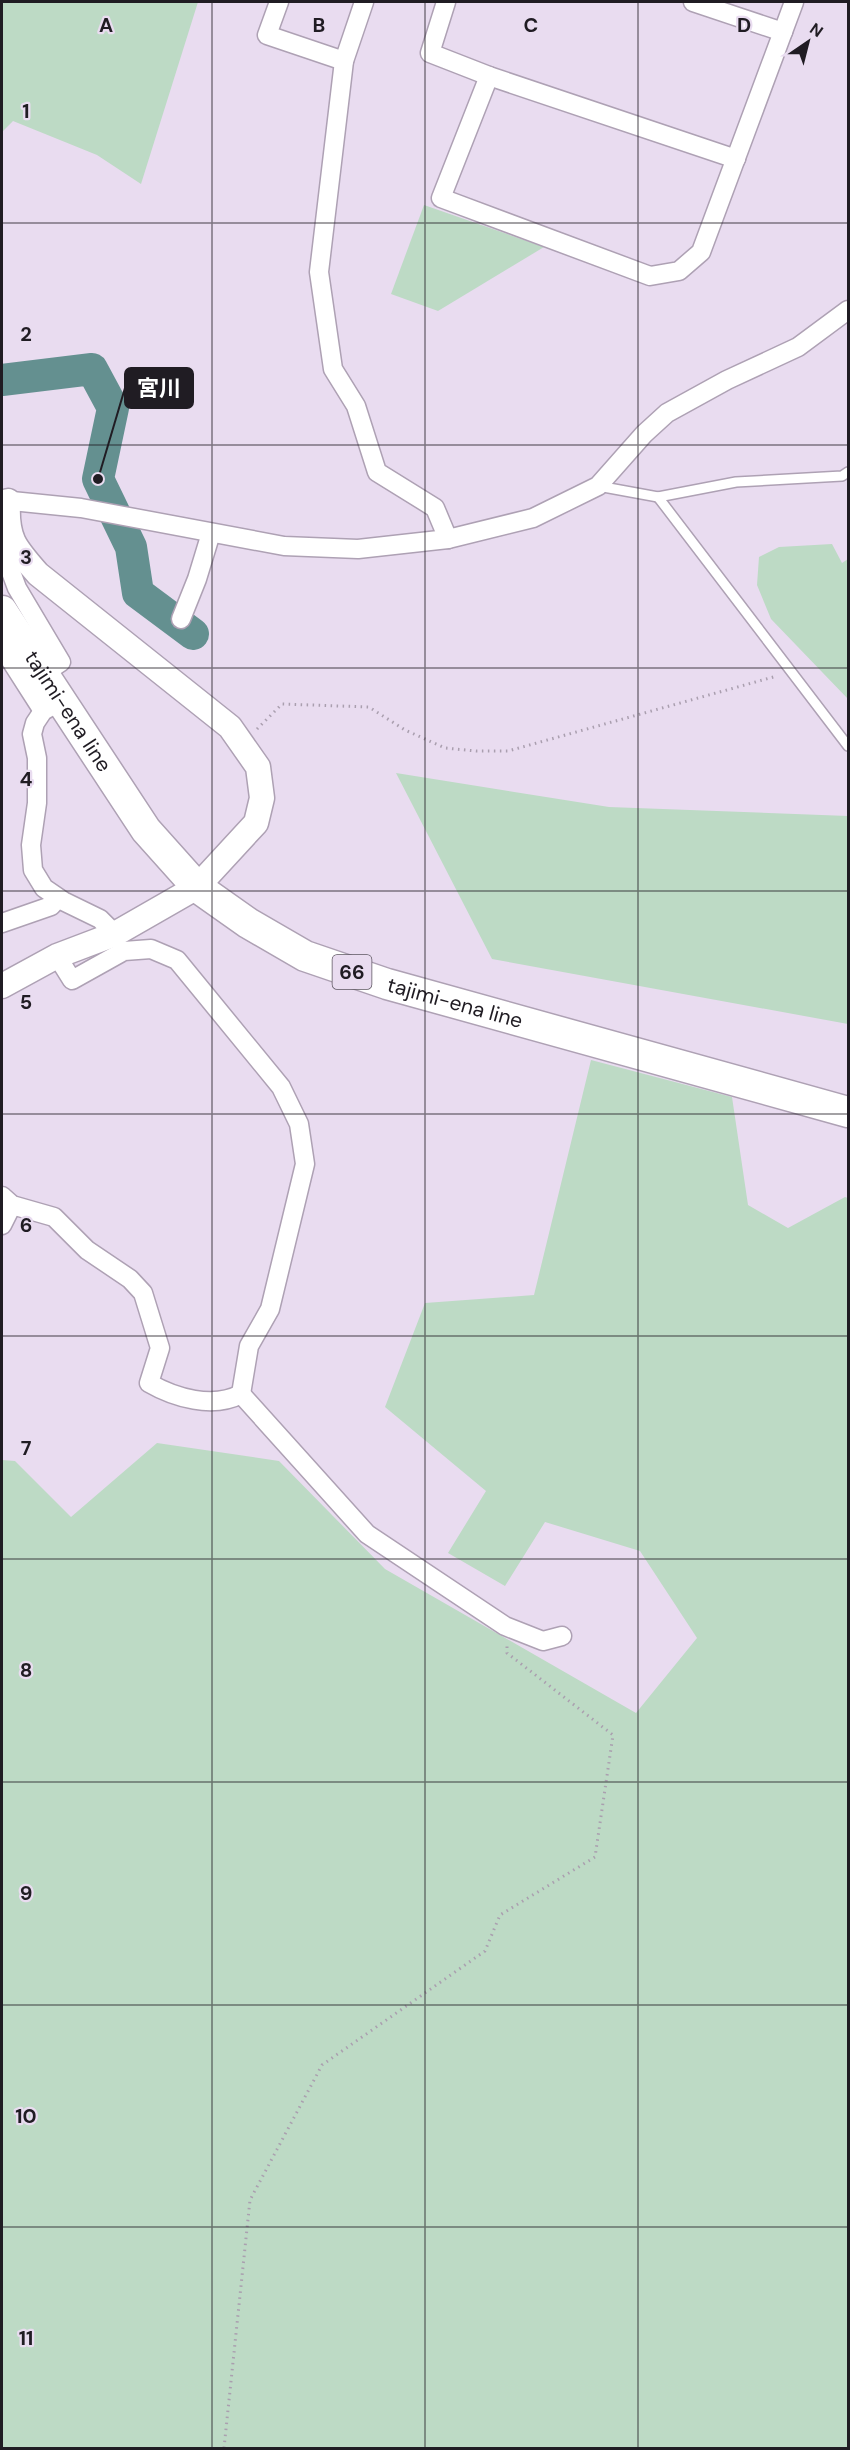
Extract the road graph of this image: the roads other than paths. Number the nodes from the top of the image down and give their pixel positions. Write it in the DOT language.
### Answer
graph roads {
  1 [pos="279,2"];
  2 [pos="364,2"];
  3 [pos="446,2"];
  4 [pos="693,2"];
  5 [pos="794,2"];
  6 [pos="783,32"];
  7 [pos="344,61"];
  8 [pos="489,76"];
  9 [pos="736,159"];
  10 [pos="849,310"];
  11 [pos="849,472"];
  12 [pos="598,486"];
  13 [pos="658,497"];
  14 [pos="5,500"];
  15 [pos="211,533"];
  16 [pos="448,539"];
  17 [pos="2,548"];
  18 [pos="2,611"];
  19 [pos="181,619"];
  20 [pos="2,647"];
  21 [pos="44,674"];
  22 [pos="52,706"];
  23 [pos="849,746"];
  24 [pos="196,887"];
  25 [pos="58,898"];
  26 [pos="2,923"];
  27 [pos="115,934"];
  28 [pos="57,956"];
  29 [pos="2,986"];
  30 [pos="849,1112"];
  31 [pos="7,1201"];
  32 [pos="2,1225"];
  33 [pos="241,1394"];
  34 [pos="562,1636"];
  1 -- 7 [label="street"];
  2 -- 7 [label="street"];
  3 -- 8 [label="street"];
  4 -- 6 [label="street"];
  5 -- 6 [label="street"];
  6 -- 9 [label="street"];
  7 -- 16 [label="street"];
  8 -- 9 [label="street"];
  8 -- 9 [label="street"];
  10 -- 12 [label="street"];
  11 -- 13 [label="lane"];
  12 -- 13 [label="lane"];
  12 -- 16 [label="street"];
  13 -- 23 [label="lane"];
  14 -- 15 [label="street"];
  14 -- 24 [label="street"];
  15 -- 16 [label="street"];
  15 -- 19 [label="street"];
  17 -- 21 [label="street"];
  18 -- 21 [label="main road, tajimi-ena line / 66"];
  20 -- 22 [label="street"];
  21 -- 22 [label="main road, tajimi-ena line / 66"];
  22 -- 24 [label="main road, tajimi-ena line / 66"];
  22 -- 25 [label="street"];
  24 -- 27 [label="street"];
  24 -- 30 [label="main road, tajimi-ena line / 66"];
  25 -- 26 [label="street"];
  25 -- 27 [label="street"];
  27 -- 28 [label="street"];
  28 -- 29 [label="street"];
  28 -- 33 [label="street"];
  31 -- 32 [label="street"];
  31 -- 33 [label="street"];
  33 -- 34 [label="street"];
}
